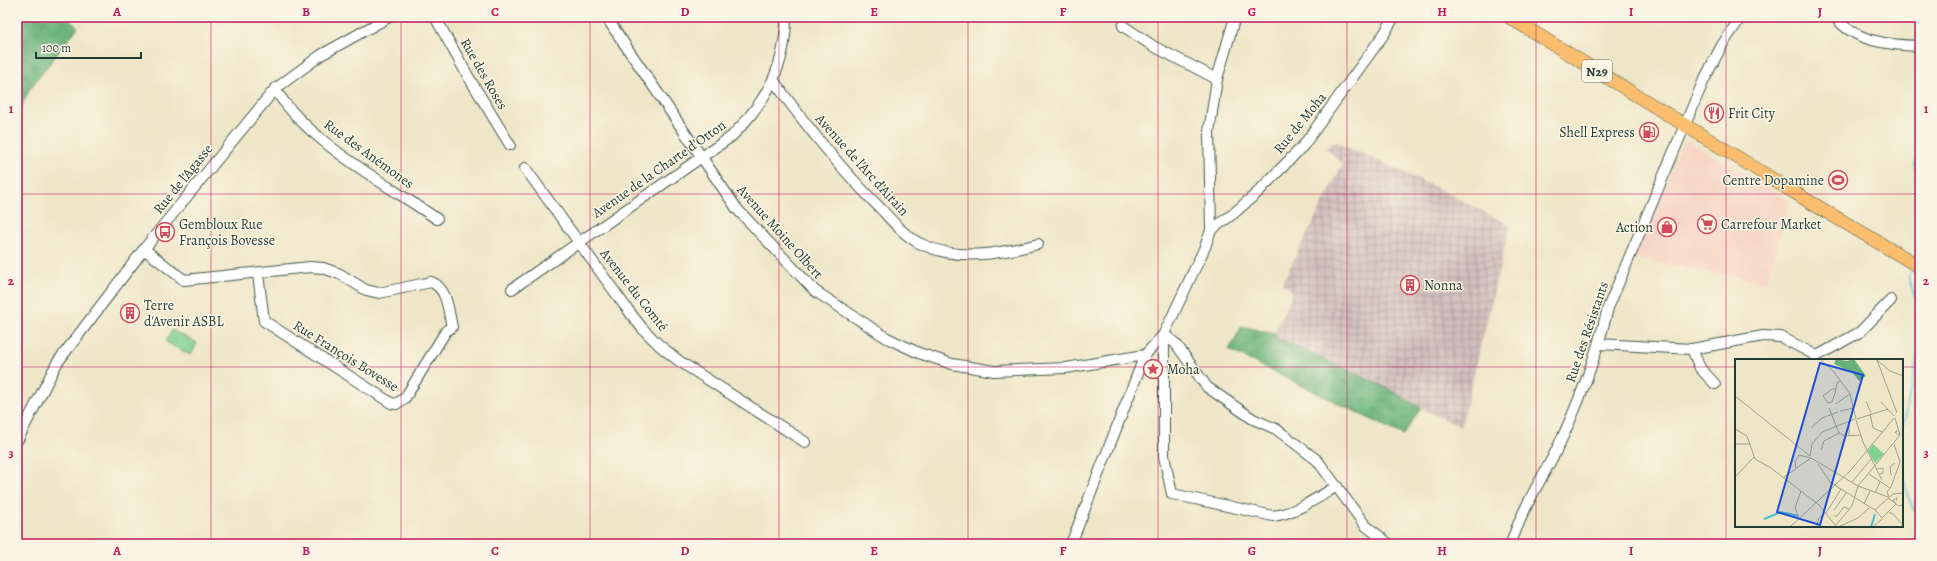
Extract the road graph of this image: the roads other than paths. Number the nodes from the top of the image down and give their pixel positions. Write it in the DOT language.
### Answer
graph roads {
  1 [pos="389,17"];
  2 [pos="435,17"];
  3 [pos="606,17"];
  4 [pos="786,17"];
  5 [pos="1235,17"];
  6 [pos="1394,17"];
  7 [pos="1509,17"];
  8 [pos="1741,17"];
  9 [pos="1835,17"];
  10 [pos="1123,26"];
  11 [pos="1920,46"];
  12 [pos="1217,79"];
  13 [pos="774,82"];
  14 [pos="275,89"];
  15 [pos="1685,126"];
  16 [pos="510,145"];
  17 [pos="701,157"];
  18 [pos="525,168"];
  19 [pos="437,219"];
  20 [pos="1211,230"];
  21 [pos="579,241"];
  22 [pos="1038,244"];
  23 [pos="144,249"];
  24 [pos="1920,267"];
  25 [pos="258,274"];
  26 [pos="512,289"];
  27 [pos="1891,300"];
  28 [pos="1164,334"];
  29 [pos="1599,344"];
  30 [pos="1692,349"];
  31 [pos="1145,355"];
  32 [pos="1715,384"];
  33 [pos="17,441"];
  34 [pos="805,442"];
  35 [pos="1338,486"];
  36 [pos="1071,544"];
  37 [pos="1389,544"];
  38 [pos="1511,544"];
  1 -- 14 [label="street, Rue de l'Agasse"];
  2 -- 16 [label="street, Rue des Roses"];
  3 -- 17 [label="street, Avenue Moine Olbert"];
  4 -- 13 [label="street, Avenue de la Charte d'Otton"];
  5 -- 12 [label="street"];
  6 -- 20 [label="street, Rue de Moha"];
  7 -- 15 [label="main road, N29"];
  8 -- 15 [label="street, Rue des Résistants"];
  9 -- 11 [label="street"];
  10 -- 12 [label="street"];
  12 -- 20 [label="street"];
  13 -- 17 [label="street, Avenue de la Charte d'Otton"];
  13 -- 22 [label="street, Avenue de l'Arc d'Airain"];
  14 -- 19 [label="street, Rue des Anémones"];
  14 -- 23 [label="street, Rue de l'Agasse"];
  15 -- 24 [label="main road, N29"];
  15 -- 29 [label="street, Rue des Résistants"];
  17 -- 21 [label="street, Avenue de la Charte d'Otton"];
  17 -- 31 [label="street, Avenue Moine Olbert"];
  18 -- 21 [label="street, Avenue du Comté"];
  20 -- 28 [label="street"];
  21 -- 26 [label="street, Avenue de la Charte d'Otton"];
  21 -- 34 [label="street, Avenue du Comté"];
  23 -- 25 [label="street, Rue François Bovesse"];
  23 -- 33 [label="street, Rue de l'Agasse"];
  25 -- 25 [label="street, Rue François Bovesse"];
  27 -- 30 [label="street"];
  28 -- 31 [label="street"];
  28 -- 35 [label="street"];
  28 -- 35 [label="street"];
  29 -- 30 [label="street"];
  29 -- 38 [label="street, Rue des Résistants"];
  30 -- 32 [label="street"];
  31 -- 36 [label="street"];
  35 -- 37 [label="street"];
}
